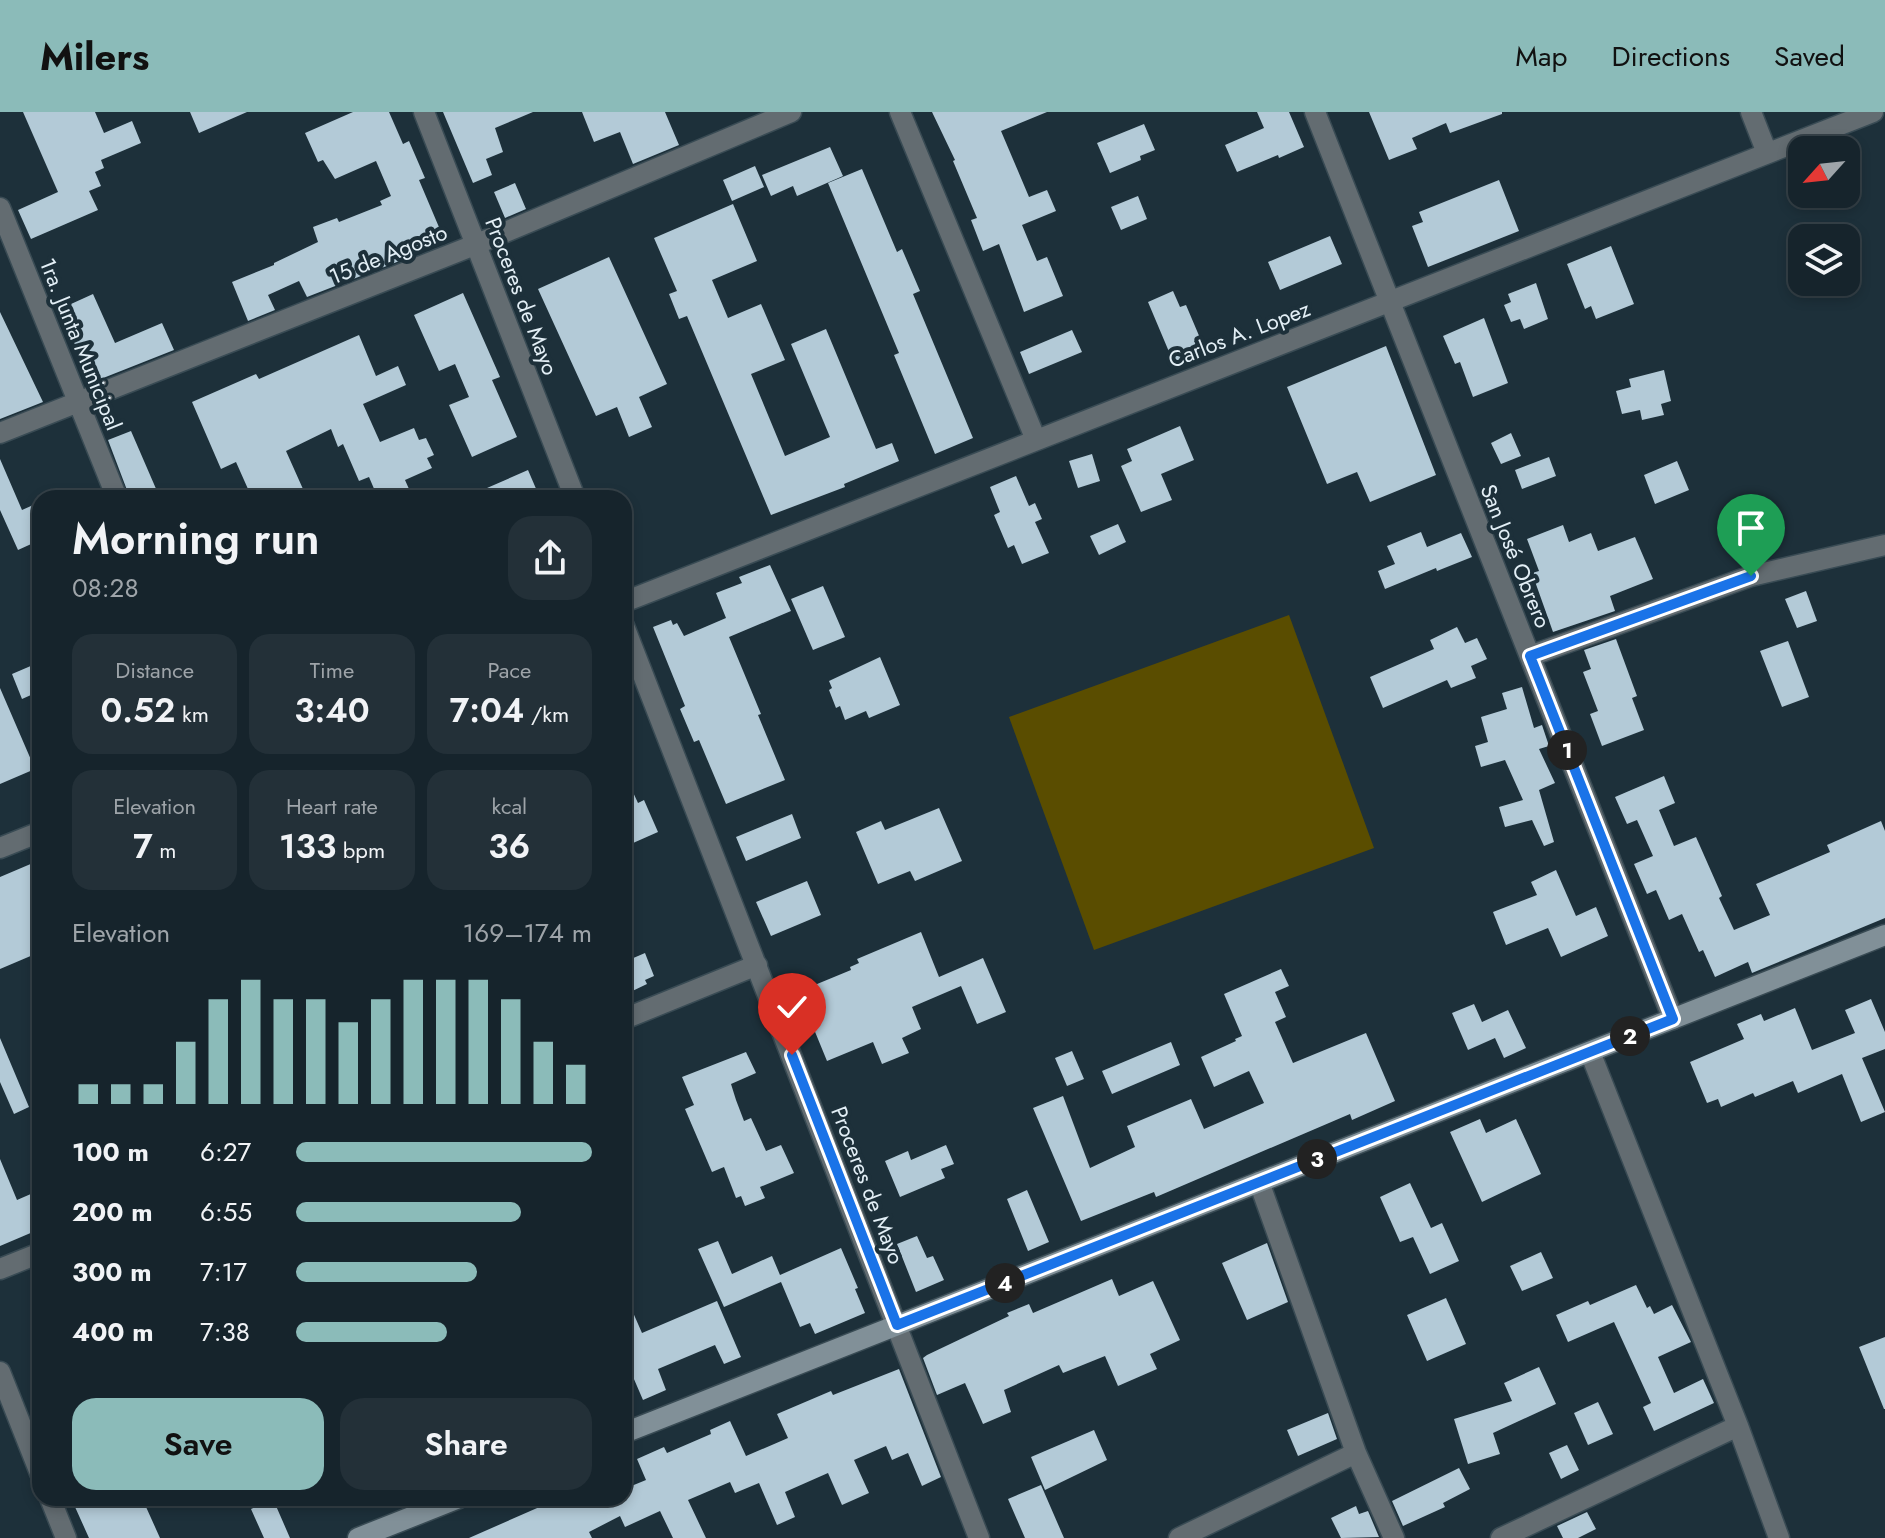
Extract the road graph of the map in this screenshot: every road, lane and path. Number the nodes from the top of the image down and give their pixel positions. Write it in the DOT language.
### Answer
graph roads {
  1 [pos="424,112"];
  2 [pos="791,112"];
  3 [pos="900,112"];
  4 [pos="1315,112"];
  5 [pos="1751,112"];
  6 [pos="1873,112"];
  7 [pos="1767,153"];
  8 [pos="0,208"];
  9 [pos="477,244"];
  10 [pos="1389,301"];
  11 [pos="80,403"];
  12 [pos="0,433"];
  13 [pos="1036,440"];
  14 [pos="114,490"];
  15 [pos="572,490"];
  16 [pos="1885,545"];
  17 [pos="632,599"];
  18 [pos="632,646"];
  19 [pos="1530,656"];
  20 [pos="32,835"];
  21 [pos="0,848"];
  22 [pos="1885,935"];
  23 [pos="757,965"];
  24 [pos="632,1016"];
  25 [pos="1673,1019"];
  26 [pos="1590,1052"];
  27 [pos="1259,1182"];
  28 [pos="32,1256"];
  29 [pos="0,1269"];
  30 [pos="897,1325"];
  31 [pos="0,1372"];
  32 [pos="1738,1426"];
  33 [pos="632,1430"];
  34 [pos="32,1453"];
  35 [pos="1356,1453"];
  36 [pos="53,1506"];
  37 [pos="439,1506"];
  38 [pos="66,1538"];
  39 [pos="358,1538"];
  40 [pos="979,1538"];
  41 [pos="1179,1538"];
  42 [pos="1394,1538"];
  43 [pos="1501,1538"];
  44 [pos="1779,1538"];
  1 -- 9 [label="street, Proceres de Mayo"];
  2 -- 9 [label="street, 15 de Agosto"];
  3 -- 13 [label="street"];
  4 -- 10 [label="street, San José Obrero"];
  5 -- 7 [label="street"];
  6 -- 7 [label="street, Carlos A. Lopez"];
  7 -- 10 [label="street, Carlos A. Lopez"];
  8 -- 11 [label="street, 1ra. Junta Municipal"];
  9 -- 11 [label="street, 15 de Agosto"];
  9 -- 15 [label="street, Proceres de Mayo"];
  10 -- 13 [label="street, Carlos A. Lopez"];
  10 -- 19 [label="street, San José Obrero"];
  11 -- 12 [label="street, 15 de Agosto"];
  11 -- 14 [label="street, 1ra. Junta Municipal"];
  13 -- 17 [label="street, Carlos A. Lopez"];
  16 -- 19 [label="street"];
  18 -- 23 [label="street, Proceres de Mayo"];
  19 -- 25 [label="street, San José Obrero"];
  20 -- 21 [label="street"];
  22 -- 25 [label="main road"];
  23 -- 24 [label="street"];
  23 -- 30 [label="street, Proceres de Mayo"];
  25 -- 26 [label="main road"];
  26 -- 27 [label="main road"];
  26 -- 32 [label="street"];
  27 -- 30 [label="main road"];
  27 -- 35 [label="street"];
  28 -- 29 [label="street"];
  30 -- 33 [label="main road"];
  30 -- 40 [label="street, Proceres de Mayo"];
  31 -- 34 [label="street"];
  32 -- 43 [label="street"];
  32 -- 44 [label="street"];
  35 -- 41 [label="street"];
  35 -- 42 [label="street"];
  36 -- 38 [label="street"];
  37 -- 39 [label="main road"];
}
